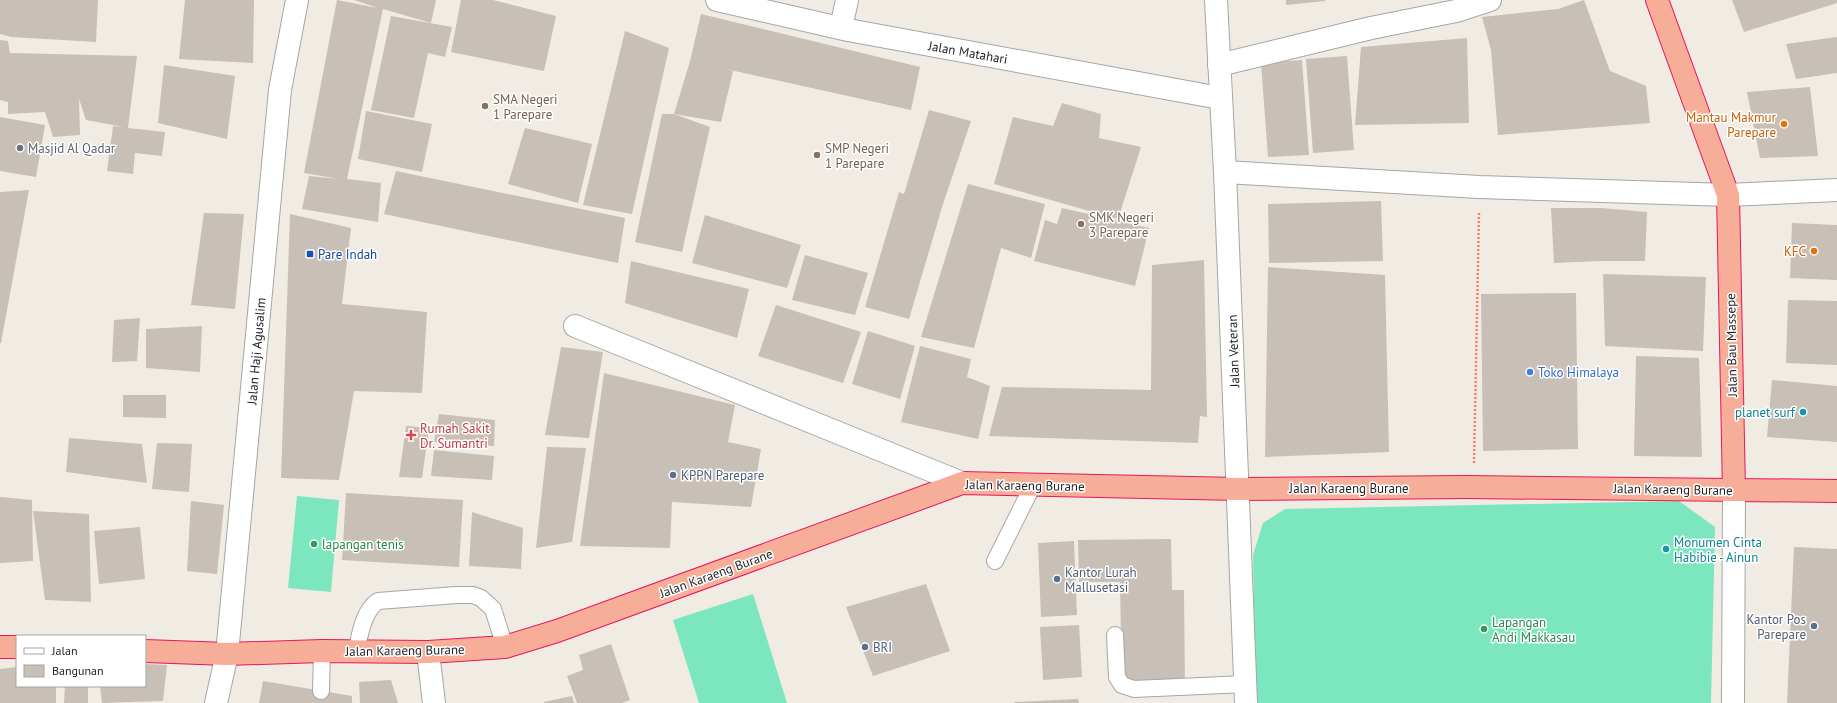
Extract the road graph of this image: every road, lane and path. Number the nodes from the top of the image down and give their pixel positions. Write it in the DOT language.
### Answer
graph roads {
  1 [pos="297,0"];
  2 [pos="716,0"];
  3 [pos="847,0"];
  4 [pos="1216,0"];
  5 [pos="1490,0"];
  6 [pos="1657,0"];
  7 [pos="841,28"];
  8 [pos="1219,65"];
  9 [pos="1220,98"];
  10 [pos="1225,172"];
  11 [pos="1479,187"];
  12 [pos="1837,190"];
  13 [pos="1728,195"];
  14 [pos="575,326"];
  15 [pos="962,483"];
  16 [pos="1033,486"];
  17 [pos="1473,488"];
  18 [pos="1239,489"];
  19 [pos="1734,490"];
  20 [pos="1837,491"];
  21 [pos="995,562"];
  22 [pos="1114,635"];
  23 [pos="0,647"];
  24 [pos="16,647"];
  25 [pos="505,647"];
  26 [pos="146,651"];
  27 [pos="322,651"];
  28 [pos="356,652"];
  29 [pos="428,652"];
  30 [pos="227,654"];
  31 [pos="321,691"];
  32 [pos="1246,693"];
  33 [pos="216,703"];
  34 [pos="434,703"];
  35 [pos="1732,703"];
  1 -- 30 [label="street, Jalan Haji Agusalim"];
  2 -- 7 [label="street, Jalan Matahari"];
  3 -- 7 [label="street"];
  4 -- 8 [label="street, Jalan Veteran"];
  5 -- 8 [label="street"];
  6 -- 13 [label="highway, Jalan Bau Massepe"];
  7 -- 9 [label="street, Jalan Matahari"];
  8 -- 9 [label="street, Jalan Veteran"];
  9 -- 10 [label="street, Jalan Veteran"];
  10 -- 11 [label="street"];
  10 -- 18 [label="street, Jalan Veteran"];
  11 -- 13 [label="street"];
  11 -- 17 [label="path"];
  12 -- 13 [label="street"];
  13 -- 19 [label="highway, Jalan Bau Massepe"];
  14 -- 15 [label="street"];
  15 -- 16 [label="highway, Jalan Karaeng Burane"];
  15 -- 25 [label="highway, Jalan Karaeng Burane"];
  16 -- 18 [label="highway, Jalan Karaeng Burane"];
  16 -- 21 [label="lane"];
  17 -- 18 [label="highway, Jalan Karaeng Burane"];
  17 -- 19 [label="highway, Jalan Karaeng Burane"];
  18 -- 32 [label="street, Jalan Veteran"];
  19 -- 20 [label="highway, Jalan Karaeng Burane"];
  19 -- 35 [label="street, Jalan Bau Massepe"];
  22 -- 32 [label="lane"];
  23 -- 24 [label="highway"];
  25 -- 28 [label="lane"];
  25 -- 29 [label="highway, Jalan Karaeng Burane"];
  26 -- 30 [label="highway, Jalan Karaeng Burane"];
  27 -- 28 [label="highway, Jalan Karaeng Burane"];
  27 -- 30 [label="highway, Jalan Karaeng Burane"];
  27 -- 31 [label="lane"];
  28 -- 29 [label="highway, Jalan Karaeng Burane"];
  29 -- 34 [label="street"];
  30 -- 33 [label="street, Jalan Haji Agusalim"];
}
